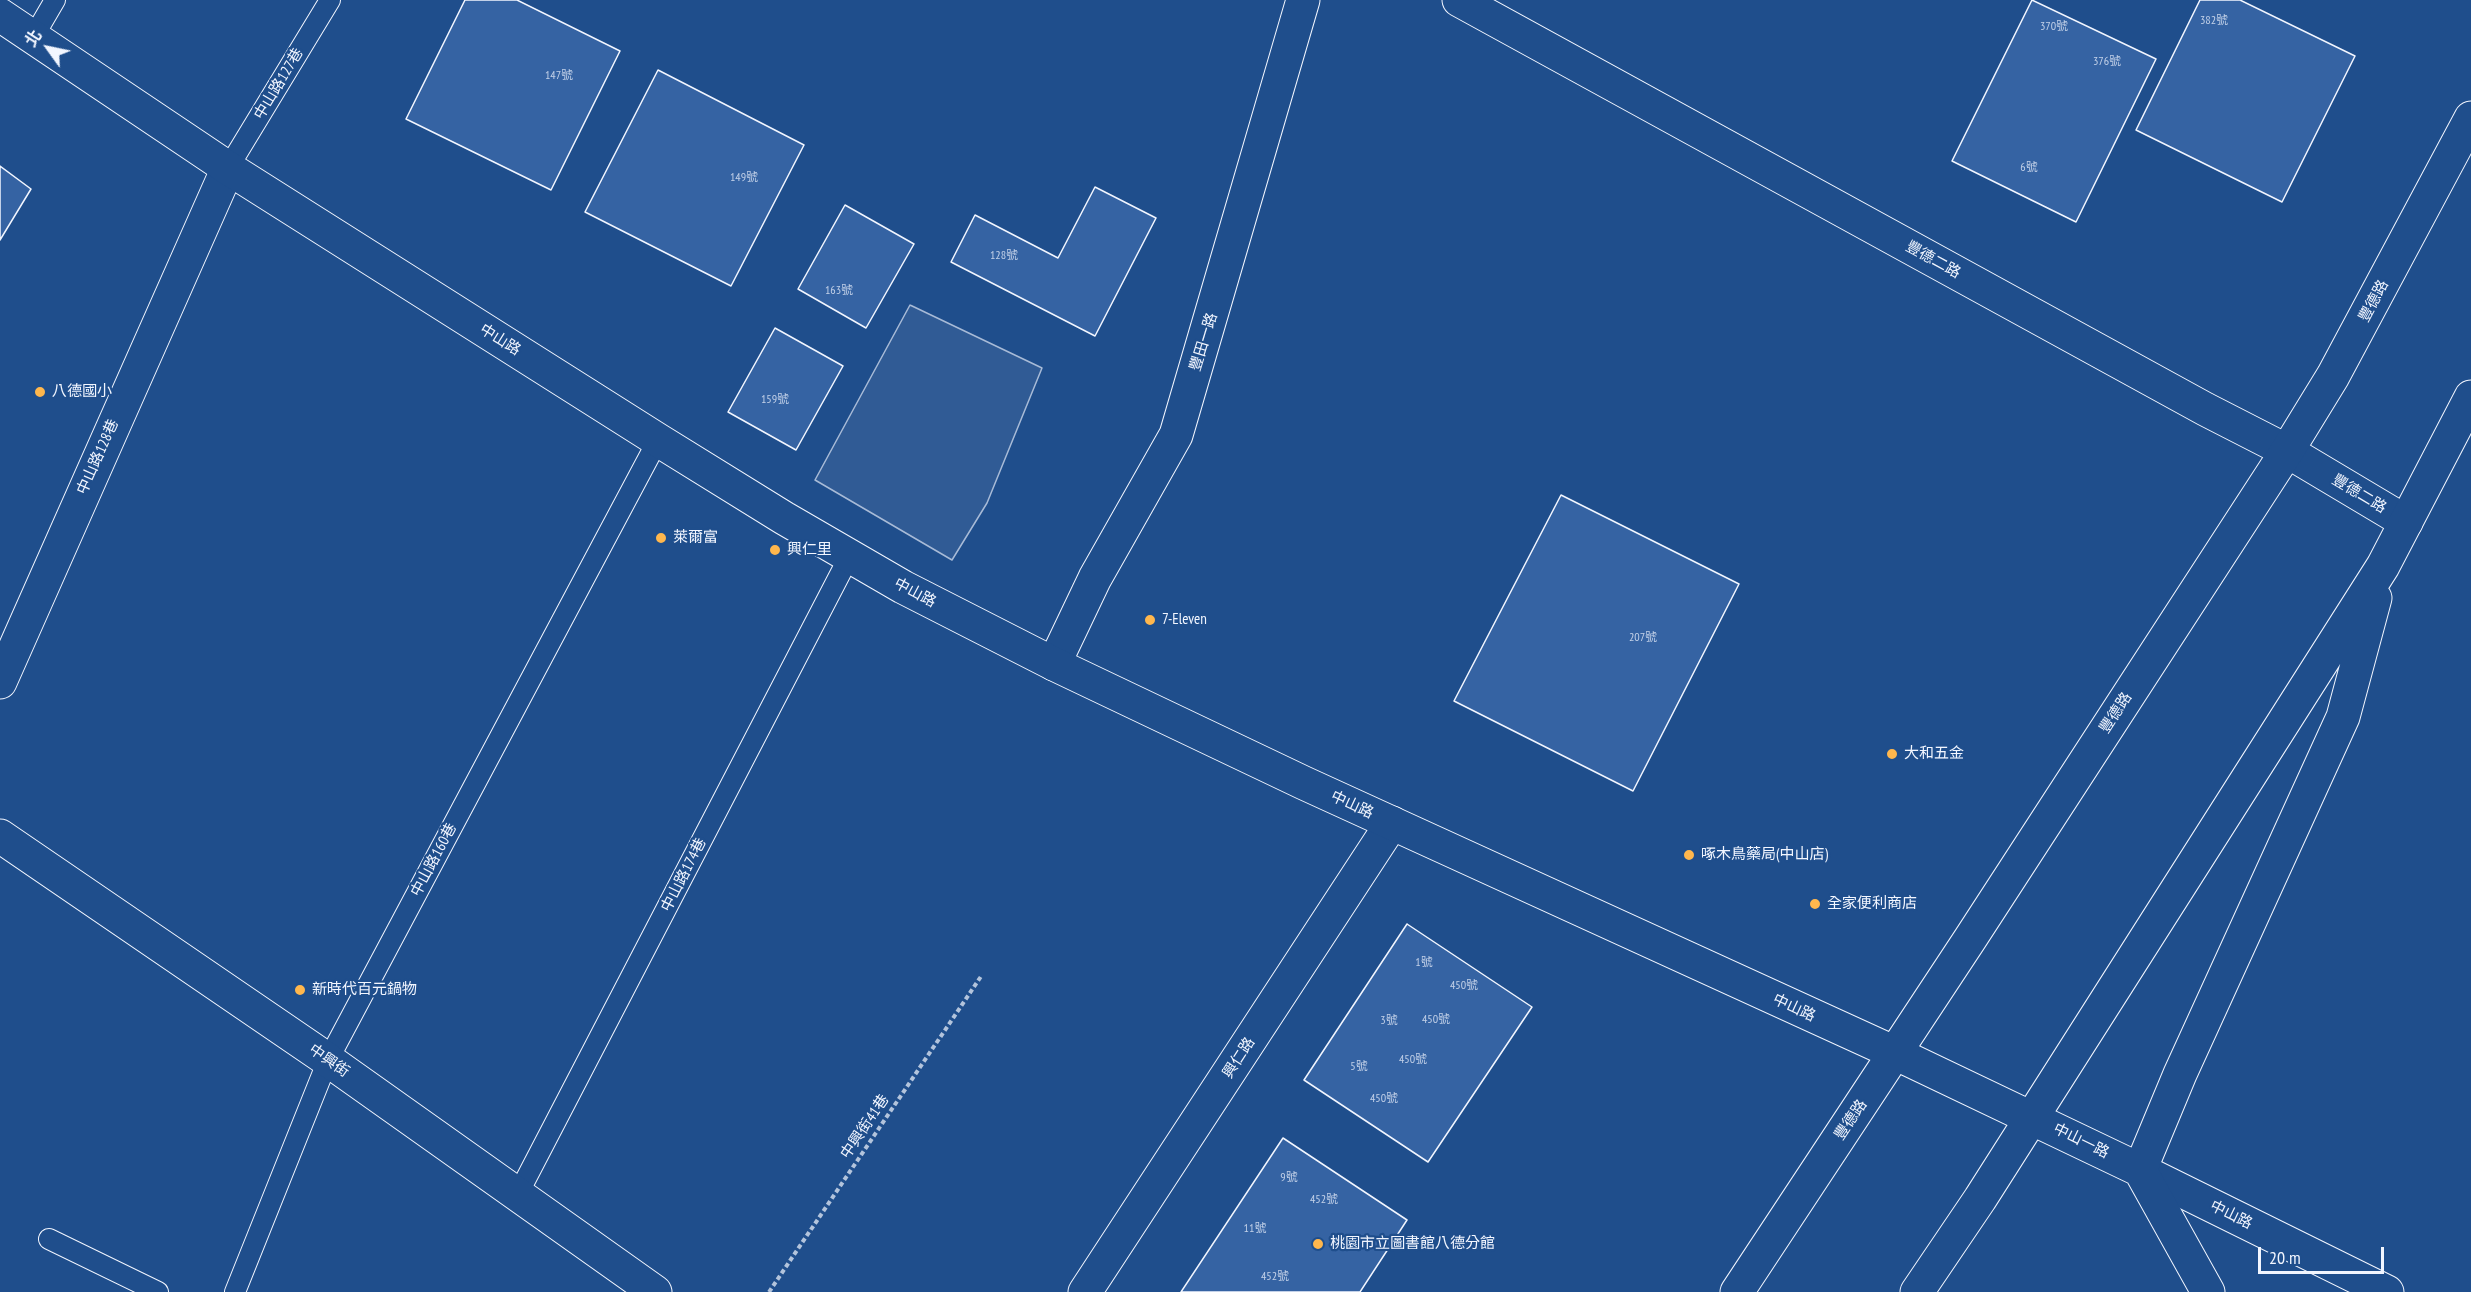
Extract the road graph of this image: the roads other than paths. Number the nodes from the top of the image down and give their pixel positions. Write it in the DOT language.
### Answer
graph roads {
  1 [pos="55,0"];
  2 [pos="330,0"];
  3 [pos="1303,0"];
  4 [pos="1459,0"];
  5 [pos="0,15"];
  6 [pos="34,36"];
  7 [pos="2471,118"];
  8 [pos="228,168"];
  9 [pos="2471,397"];
  10 [pos="658,440"];
  11 [pos="2287,451"];
  12 [pos="2406,522"];
  13 [pos="849,557"];
  14 [pos="2383,566"];
  15 [pos="1054,664"];
  16 [pos="0,682"];
  17 [pos="1392,824"];
  18 [pos="0,836"];
  19 [pos="1895,1053"];
  20 [pos="328,1060"];
  21 [pos="2031,1117"];
  22 [pos="2140,1170"];
  23 [pos="518,1194"];
  24 [pos="49,1239"];
  25 [pos="158,1292"];
  26 [pos="235,1292"];
  27 [pos="655,1292"];
  28 [pos="1085,1292"];
  29 [pos="1737,1292"];
  30 [pos="1917,1292"];
  31 [pos="2208,1292"];
  32 [pos="2387,1292"];
  1 -- 6 [label="lane"];
  2 -- 8 [label="lane, 中山路127巷"];
  3 -- 15 [label="street, 豐田一路"];
  4 -- 11 [label="street, 豐德二路"];
  5 -- 6 [label="street, 中山路"];
  6 -- 8 [label="street, 中山路"];
  7 -- 11 [label="street, 豐德路"];
  8 -- 10 [label="street, 中山路"];
  8 -- 16 [label="street, 中山路128巷"];
  9 -- 12 [label="street"];
  10 -- 13 [label="street, 中山路"];
  10 -- 20 [label="lane, 中山路160巷"];
  11 -- 12 [label="street, 豐德二路"];
  11 -- 19 [label="street, 豐德路"];
  12 -- 14 [label="street"];
  13 -- 15 [label="street, 中山路"];
  13 -- 23 [label="lane, 中山路174巷"];
  14 -- 21 [label="street"];
  14 -- 22 [label="street"];
  15 -- 17 [label="street, 中山路"];
  17 -- 19 [label="street, 中山路"];
  17 -- 28 [label="street, 興仁路"];
  18 -- 20 [label="street, 中興街"];
  19 -- 21 [label="street, 中山一路"];
  19 -- 29 [label="street, 豐德路"];
  20 -- 23 [label="street, 中興街"];
  20 -- 26 [label="lane, 中山路160巷"];
  21 -- 22 [label="street, 中山一路"];
  21 -- 30 [label="street"];
  22 -- 31 [label="street"];
  22 -- 32 [label="street, 中山路"];
  23 -- 27 [label="street, 中興街"];
  24 -- 25 [label="lane"];
}
